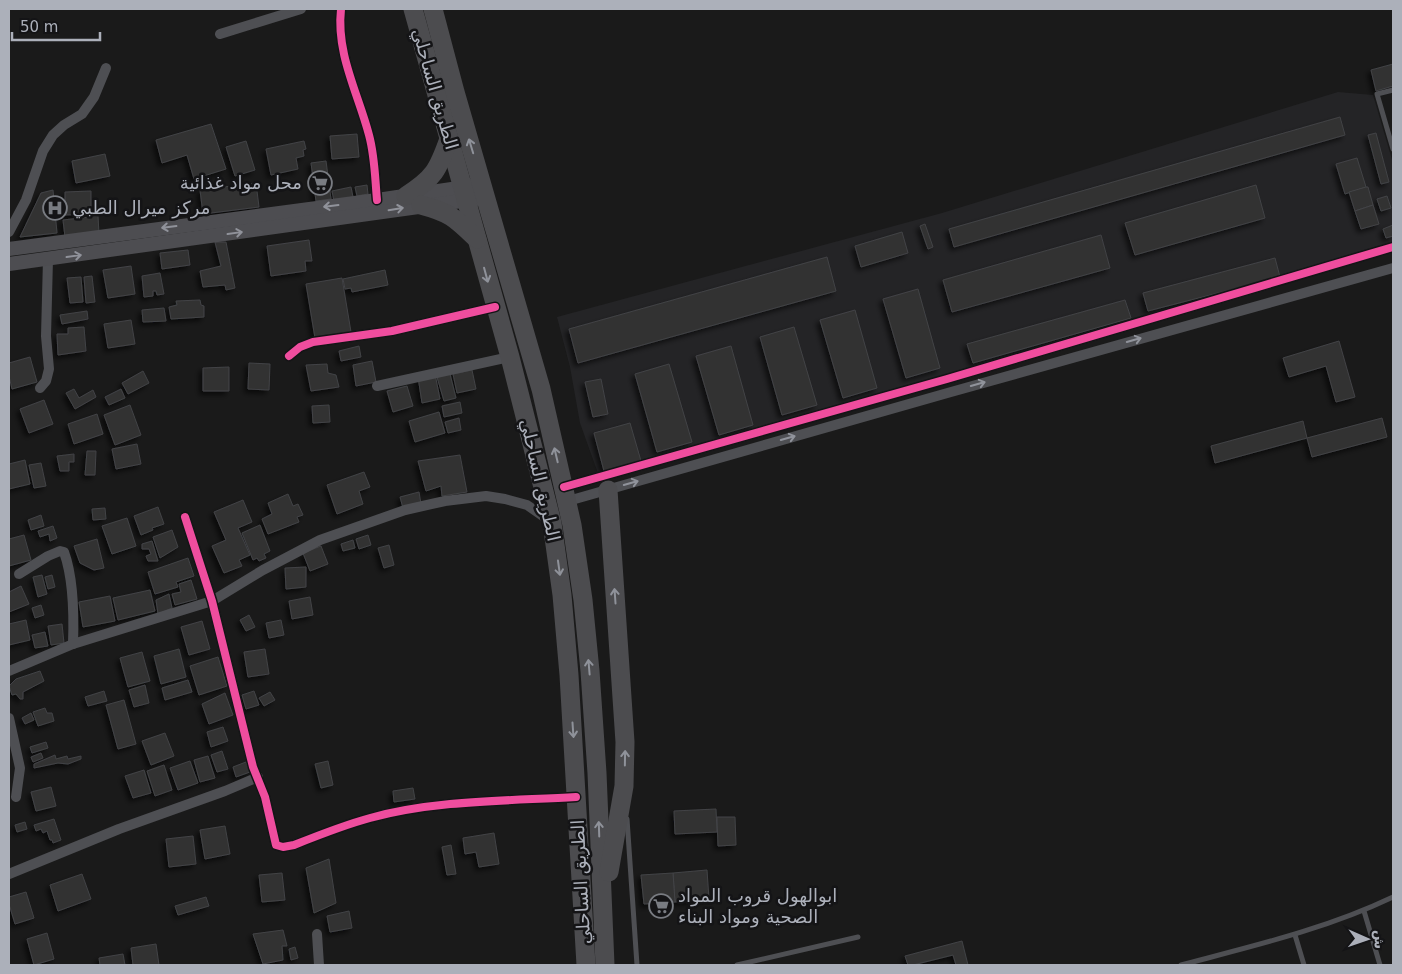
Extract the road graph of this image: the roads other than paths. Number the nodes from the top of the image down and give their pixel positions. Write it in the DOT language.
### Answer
graph roads {
  1 [pos="301,9"];
  2 [pos="341,9"];
  3 [pos="413,9"];
  4 [pos="433,9"];
  5 [pos="220,34"];
  6 [pos="106,68"];
  7 [pos="1393,90"];
  8 [pos="449,139"];
  9 [pos="1393,149"];
  10 [pos="485,191"];
  11 [pos="465,194"];
  12 [pos="377,200"];
  13 [pos="414,201"];
  14 [pos="9,232"];
  15 [pos="477,239"];
  16 [pos="1393,247"];
  17 [pos="9,250"];
  18 [pos="48,260"];
  19 [pos="9,264"];
  20 [pos="1393,268"];
  21 [pos="495,307"];
  22 [pos="1183,310"];
  23 [pos="1188,325"];
  24 [pos="289,356"];
  25 [pos="510,357"];
  26 [pos="947,379"];
  27 [pos="378,386"];
  28 [pos="40,388"];
  29 [pos="951,392"];
  30 [pos="608,490"];
  31 [pos="566,494"];
  32 [pos="185,517"];
  33 [pos="552,523"];
  34 [pos="20,574"];
  35 [pos="212,601"];
  36 [pos="73,644"];
  37 [pos="9,671"];
  38 [pos="9,718"];
  39 [pos="258,777"];
  40 [pos="624,786"];
  41 [pos="16,797"];
  42 [pos="576,797"];
  43 [pos="9,874"];
  44 [pos="1393,897"];
  45 [pos="602,910"];
  46 [pos="1364,911"];
  47 [pos="317,934"];
  48 [pos="1295,935"];
  49 [pos="858,937"];
  50 [pos="319,965"];
  51 [pos="585,965"];
  52 [pos="605,965"];
  53 [pos="638,965"];
  54 [pos="737,965"];
  55 [pos="1181,965"];
  56 [pos="1304,965"];
  57 [pos="1380,965"];
  1 -- 5 [label="street"];
  2 -- 12 [label="street"];
  3 -- 8 [label="highway, الطريق الساحلي"];
  10 -- 4 [label="highway, الطريق الساحلي, one-way"];
  6 -- 14 [label="street"];
  7 -- 9 [label="lane"];
  8 -- 11 [label="highway, الطريق الساحلي"];
  8 -- 13 [label="highway"];
  10 -- 11 [label="main road"];
  31 -- 10 [label="highway, الطريق الساحلي, one-way"];
  11 -- 13 [label="main road"];
  11 -- 15 [label="highway, الطريق الساحلي"];
  12 -- 13 [label="main road"];
  12 -- 17 [label="main road, one-way"];
  13 -- 15 [label="highway"];
  18 -- 13 [label="main road, one-way"];
  15 -- 21 [label="highway, الطريق الساحلي, one-way"];
  16 -- 22 [label="street"];
  18 -- 19 [label="main road"];
  18 -- 28 [label="street"];
  20 -- 23 [label="street"];
  21 -- 24 [label="street"];
  21 -- 25 [label="highway, الطريق الساحلي"];
  22 -- 23 [label="street"];
  22 -- 26 [label="street"];
  29 -- 23 [label="street, one-way"];
  25 -- 27 [label="street"];
  25 -- 33 [label="highway, الطريق الساحلي"];
  26 -- 29 [label="street"];
  26 -- 31 [label="street"];
  30 -- 29 [label="street, one-way"];
  30 -- 31 [label="street"];
  40 -- 30 [label="highway, one-way"];
  45 -- 31 [label="highway, الطريق الساحلي, one-way"];
  32 -- 35 [label="street"];
  33 -- 35 [label="street"];
  33 -- 42 [label="highway, الطريق الساحلي, one-way"];
  34 -- 36 [label="street"];
  35 -- 36 [label="street"];
  35 -- 39 [label="street"];
  36 -- 37 [label="street"];
  38 -- 41 [label="street"];
  39 -- 42 [label="street"];
  39 -- 43 [label="street"];
  40 -- 45 [label="highway"];
  40 -- 53 [label="lane"];
  42 -- 51 [label="highway, الطريق الساحلي"];
  44 -- 46 [label="lane"];
  45 -- 52 [label="highway, الطريق الساحلي"];
  46 -- 48 [label="lane"];
  46 -- 57 [label="lane"];
  47 -- 50 [label="street"];
  48 -- 55 [label="lane"];
  48 -- 56 [label="lane"];
  49 -- 54 [label="lane"];
}
